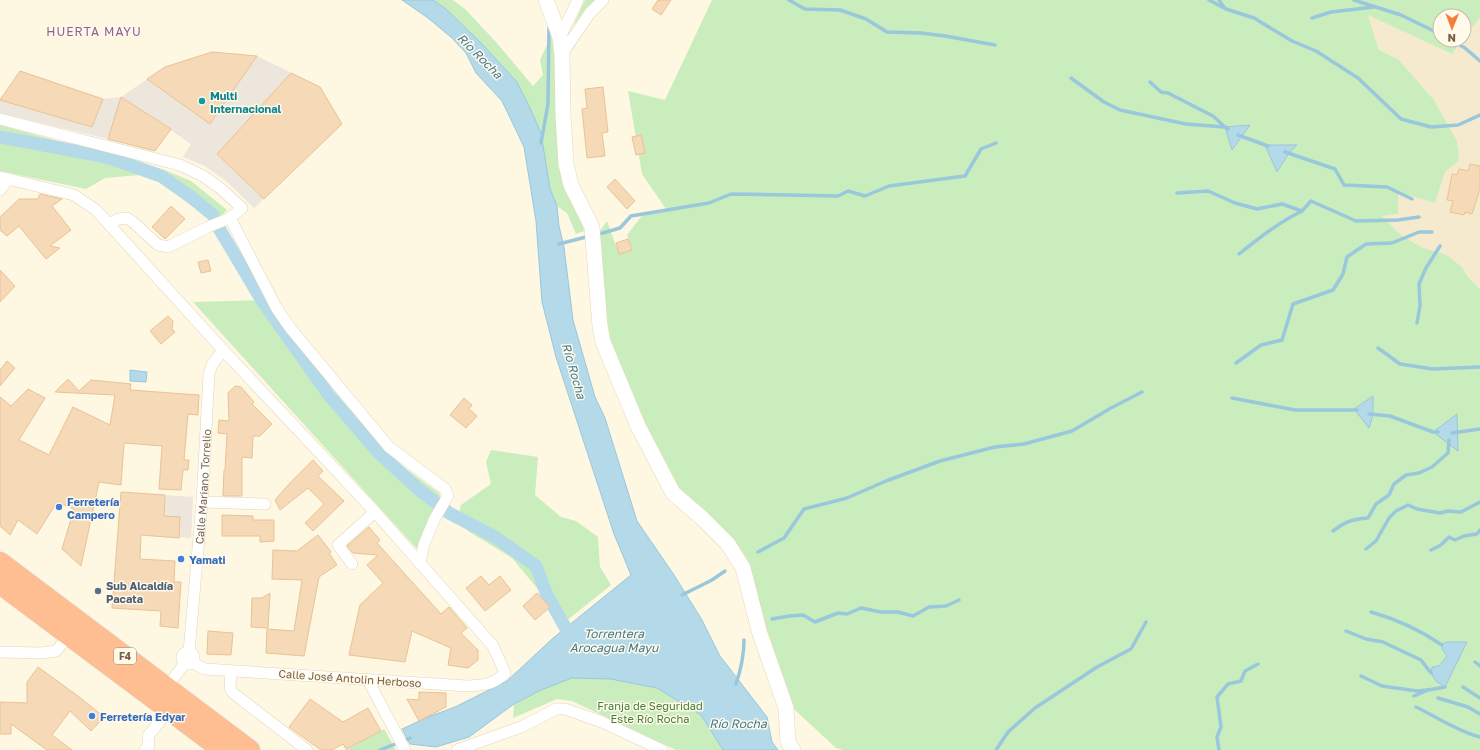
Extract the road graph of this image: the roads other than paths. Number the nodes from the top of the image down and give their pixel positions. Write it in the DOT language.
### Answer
graph roads {
  1 [pos="546,0"];
  2 [pos="578,0"];
  3 [pos="603,0"];
  4 [pos="560,37"];
  5 [pos="562,54"];
  6 [pos="0,119"];
  7 [pos="4,178"];
  8 [pos="0,190"];
  9 [pos="230,218"];
  10 [pos="110,224"];
  11 [pos="224,350"];
  12 [pos="202,502"];
  13 [pos="265,504"];
  14 [pos="375,512"];
  15 [pos="0,562"];
  16 [pos="420,563"];
  17 [pos="352,564"];
  18 [pos="0,584"];
  19 [pos="69,636"];
  20 [pos="0,652"];
  21 [pos="189,663"];
  22 [pos="231,671"];
  23 [pos="368,680"];
  24 [pos="167,687"];
  25 [pos="168,710"];
  26 [pos="149,749"];
  27 [pos="404,749"];
  28 [pos="222,750"];
  29 [pos="250,750"];
  30 [pos="307,750"];
  31 [pos="457,750"];
  32 [pos="662,750"];
  33 [pos="793,750"];
  1 -- 4 [label="street"];
  2 -- 4 [label="street"];
  3 -- 5 [label="street"];
  4 -- 5 [label="street"];
  5 -- 33 [label="street"];
  6 -- 9 [label="street"];
  7 -- 8 [label="street"];
  7 -- 10 [label="street"];
  9 -- 10 [label="street"];
  9 -- 16 [label="street"];
  10 -- 11 [label="street"];
  11 -- 12 [label="street, Calle Mariano Torrelio"];
  11 -- 14 [label="street"];
  12 -- 13 [label="street"];
  12 -- 21 [label="street, Calle Mariano Torrelio"];
  14 -- 16 [label="street"];
  14 -- 17 [label="street"];
  15 -- 24 [label="highway, F4"];
  16 -- 23 [label="street, Calle José Antolin Herboso"];
  18 -- 19 [label="highway, F4"];
  19 -- 20 [label="street"];
  19 -- 25 [label="highway, F4"];
  21 -- 22 [label="street, Calle José Antolin Herboso"];
  21 -- 24 [label="street"];
  22 -- 23 [label="street, Calle José Antolin Herboso"];
  22 -- 30 [label="street"];
  23 -- 27 [label="street"];
  24 -- 29 [label="highway, F4"];
  25 -- 26 [label="street"];
  25 -- 28 [label="highway, F4"];
  31 -- 32 [label="street"];
}
